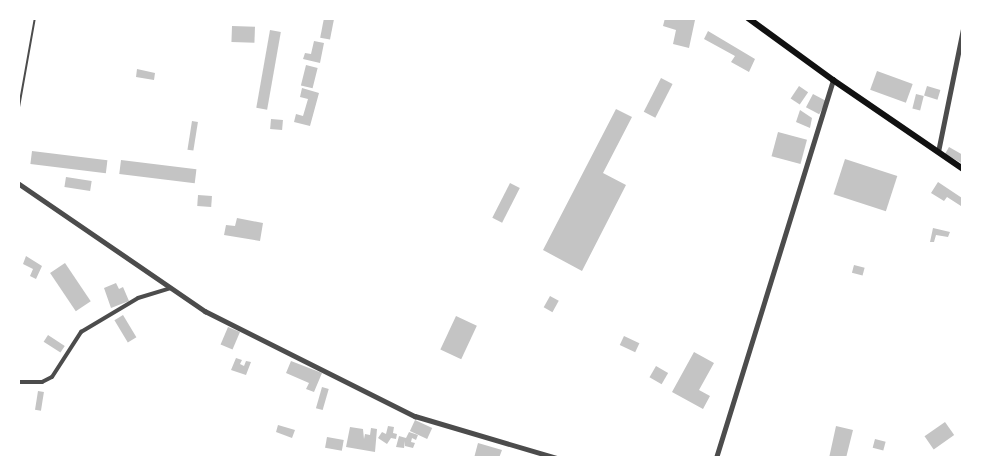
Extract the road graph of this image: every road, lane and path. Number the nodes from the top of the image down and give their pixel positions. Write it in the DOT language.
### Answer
graph roads {
  1 [pos="35,18"];
  2 [pos="748,18"];
  3 [pos="963,29"];
  4 [pos="833,80"];
  5 [pos="18,113"];
  6 [pos="938,152"];
  7 [pos="963,169"];
  8 [pos="18,183"];
  9 [pos="171,288"];
  10 [pos="18,382"];
  11 [pos="557,458"];
  12 [pos="716,458"];
  1 -- 5 [label="lane"];
  2 -- 4 [label="main road"];
  3 -- 6 [label="street"];
  4 -- 6 [label="main road"];
  4 -- 12 [label="street"];
  6 -- 7 [label="main road"];
  8 -- 9 [label="street"];
  9 -- 10 [label="street"];
  9 -- 11 [label="street"];
}
